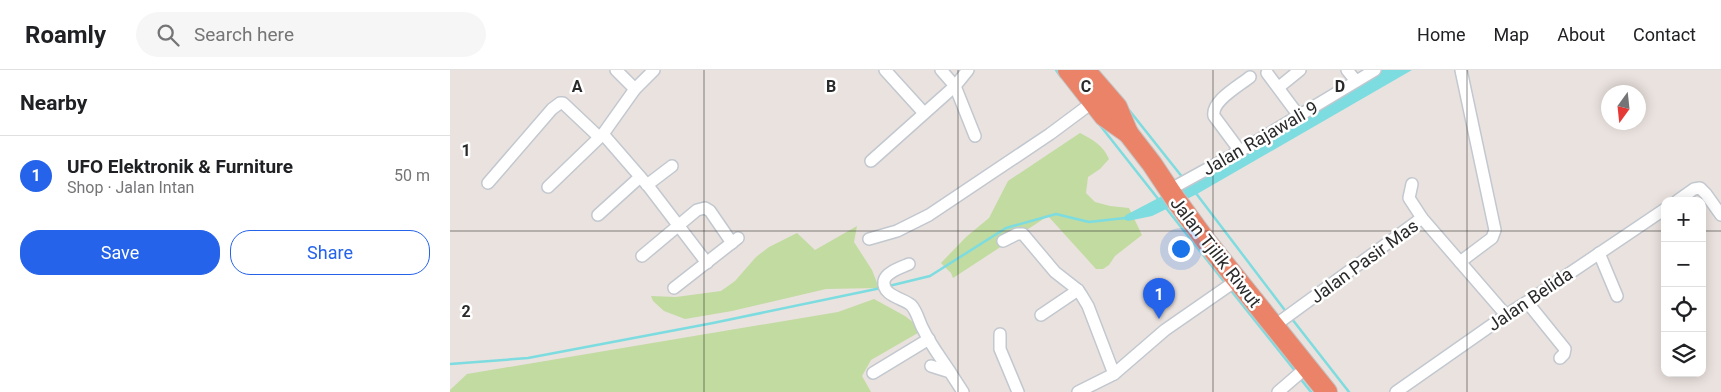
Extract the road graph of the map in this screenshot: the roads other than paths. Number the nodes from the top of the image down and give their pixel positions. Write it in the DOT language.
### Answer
graph roads {
  1 [pos="616,70"];
  2 [pos="654,70"];
  3 [pos="885,70"];
  4 [pos="941,70"];
  5 [pos="968,70"];
  6 [pos="1068,70"];
  7 [pos="1085,70"];
  8 [pos="1300,70"];
  9 [pos="1347,70"];
  10 [pos="1375,70"];
  11 [pos="1461,70"];
  12 [pos="1268,73"];
  13 [pos="1250,77"];
  14 [pos="1356,82"];
  15 [pos="955,86"];
  16 [pos="1279,87"];
  17 [pos="635,89"];
  18 [pos="1093,102"];
  19 [pos="924,113"];
  20 [pos="1299,116"];
  21 [pos="1128,133"];
  22 [pos="601,136"];
  23 [pos="975,136"];
  24 [pos="1240,151"];
  25 [pos="871,161"];
  26 [pos="672,166"];
  27 [pos="644,181"];
  28 [pos="488,183"];
  29 [pos="1412,184"];
  30 [pos="548,187"];
  31 [pos="1682,197"];
  32 [pos="1175,199"];
  33 [pos="1661,212"];
  34 [pos="1720,212"];
  35 [pos="598,215"];
  36 [pos="1422,218"];
  37 [pos="678,225"];
  38 [pos="869,239"];
  39 [pos="1003,240"];
  40 [pos="1599,253"];
  41 [pos="642,256"];
  42 [pos="1460,262"];
  43 [pos="707,263"];
  44 [pos="909,264"];
  45 [pos="1237,280"];
  46 [pos="674,288"];
  47 [pos="1078,290"];
  48 [pos="1617,296"];
  49 [pos="1527,302"];
  50 [pos="1041,315"];
  51 [pos="1506,315"];
  52 [pos="1274,326"];
  53 [pos="1000,334"];
  54 [pos="929,339"];
  55 [pos="1560,358"];
  56 [pos="931,366"];
  57 [pos="1307,367"];
  58 [pos="950,372"];
  59 [pos="873,373"];
  60 [pos="1114,374"];
  61 [pos="963,392"];
  62 [pos="1018,392"];
  63 [pos="1078,392"];
  64 [pos="1278,392"];
  65 [pos="1326,392"];
  66 [pos="1396,392"];
  1 -- 17 [label="street"];
  2 -- 17 [label="street"];
  3 -- 19 [label="street"];
  4 -- 15 [label="street"];
  5 -- 15 [label="street"];
  6 -- 18 [label="highway, Jalan Tjilik Riwut"];
  7 -- 21 [label="highway, Jalan Tjilik Riwut"];
  8 -- 16 [label="street"];
  9 -- 14 [label="street"];
  10 -- 14 [label="street, Jalan Rajawali 9"];
  11 -- 42 [label="street"];
  12 -- 16 [label="street"];
  13 -- 24 [label="street"];
  14 -- 20 [label="street, Jalan Rajawali 9"];
  15 -- 19 [label="street"];
  15 -- 23 [label="street"];
  16 -- 20 [label="street"];
  17 -- 22 [label="street"];
  18 -- 21 [label="highway, Jalan Tjilik Riwut"];
  18 -- 38 [label="street"];
  19 -- 25 [label="street"];
  20 -- 24 [label="street, Jalan Rajawali 9"];
  21 -- 32 [label="highway, Jalan Tjilik Riwut"];
  22 -- 27 [label="street"];
  22 -- 28 [label="street"];
  22 -- 30 [label="street"];
  24 -- 32 [label="street, Jalan Rajawali 9"];
  26 -- 27 [label="street"];
  27 -- 35 [label="street"];
  27 -- 37 [label="street"];
  29 -- 36 [label="street"];
  31 -- 34 [label="street"];
  32 -- 45 [label="highway, Jalan Tjilik Riwut"];
  33 -- 40 [label="street, Jalan Belida"];
  36 -- 42 [label="street, Jalan Pasir Mas"];
  36 -- 52 [label="street, Jalan Pasir Mas"];
  37 -- 41 [label="street"];
  37 -- 43 [label="street"];
  37 -- 43 [label="street"];
  39 -- 47 [label="street"];
  40 -- 48 [label="street"];
  40 -- 49 [label="street, Jalan Belida"];
  42 -- 51 [label="street, Jalan Pasir Mas"];
  43 -- 46 [label="street"];
  44 -- 54 [label="street"];
  45 -- 52 [label="highway, Jalan Tjilik Riwut"];
  45 -- 60 [label="street"];
  47 -- 50 [label="street"];
  47 -- 60 [label="street"];
  49 -- 51 [label="street, Jalan Belida"];
  49 -- 55 [label="street"];
  51 -- 66 [label="street, Jalan Belida"];
  52 -- 57 [label="highway, Jalan Tjilik Riwut"];
  53 -- 62 [label="street"];
  54 -- 58 [label="street"];
  54 -- 59 [label="street"];
  56 -- 58 [label="street"];
  57 -- 64 [label="street"];
  57 -- 65 [label="highway, Jalan Tjilik Riwut"];
  58 -- 61 [label="street"];
  60 -- 63 [label="street"];
}
